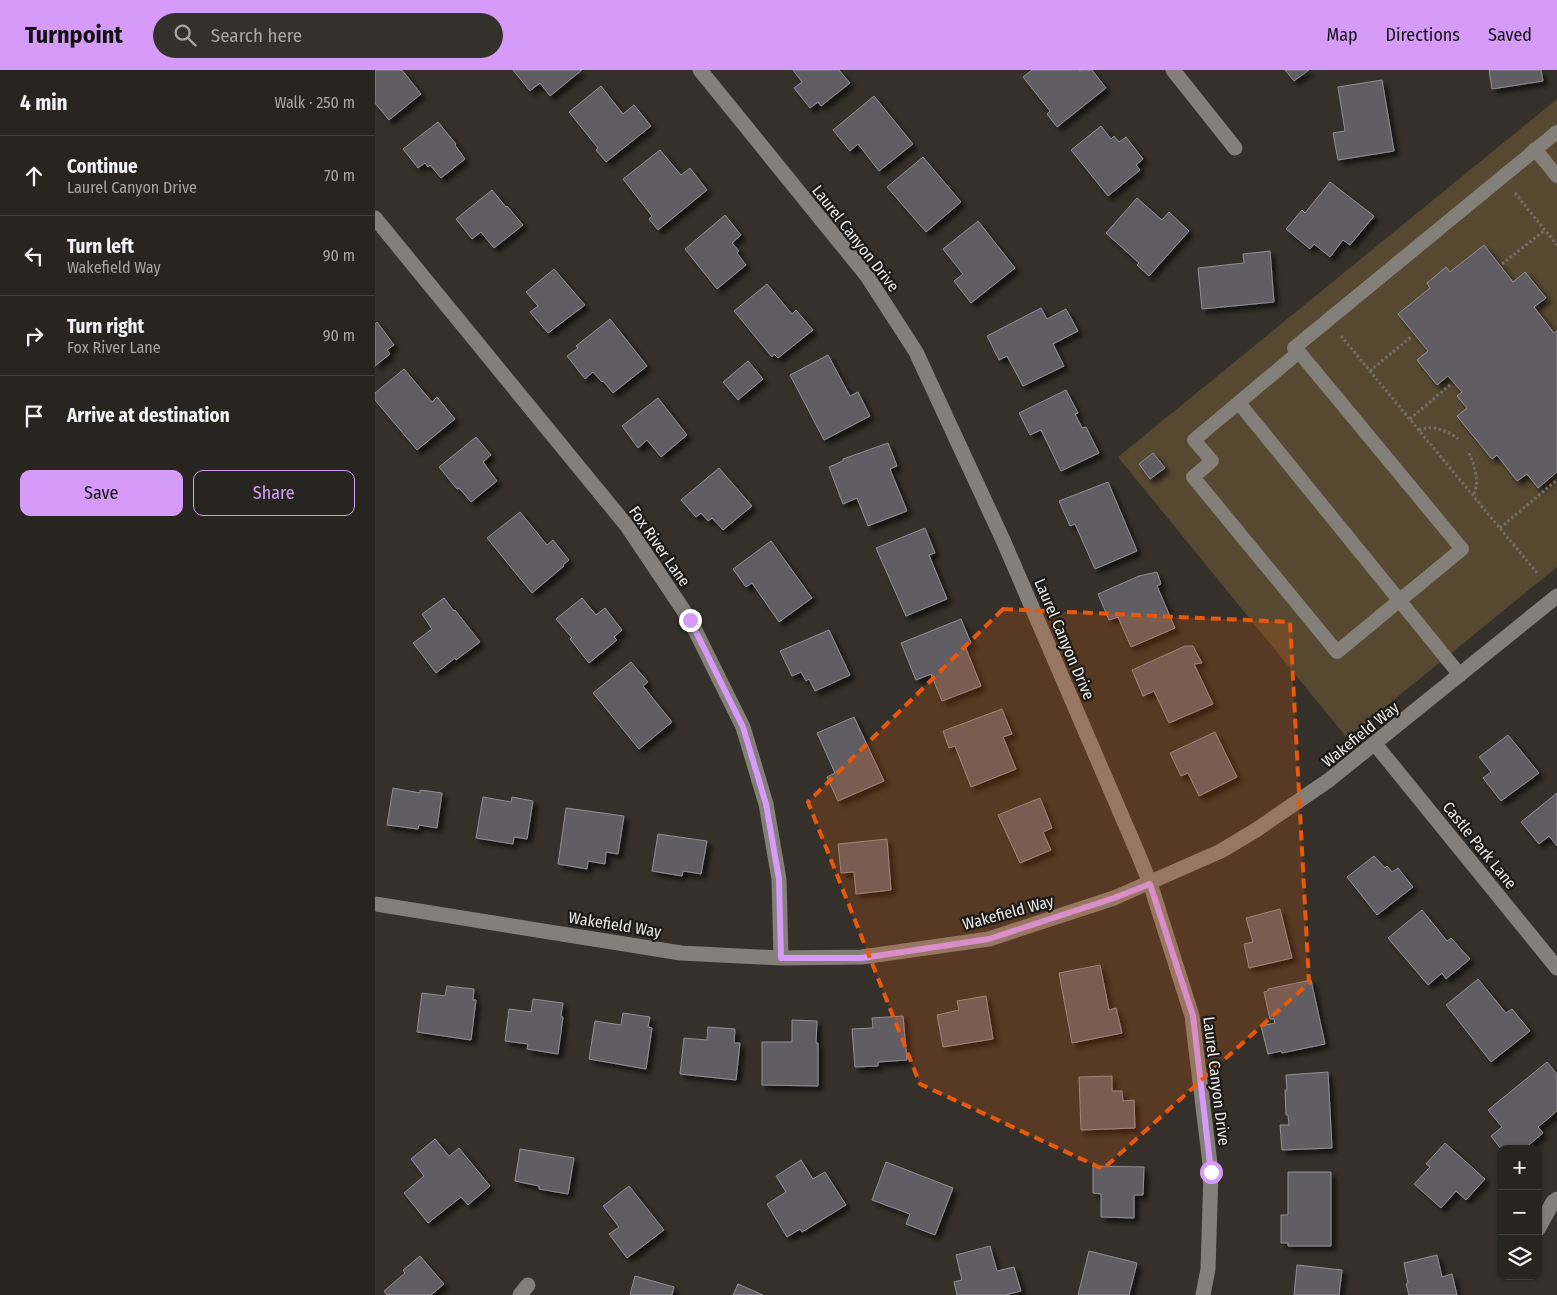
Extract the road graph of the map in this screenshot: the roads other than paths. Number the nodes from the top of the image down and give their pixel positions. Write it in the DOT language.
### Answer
graph roads {
  1 [pos="701,70"];
  2 [pos="1173,70"];
  3 [pos="1557,132"];
  4 [pos="1235,148"];
  5 [pos="1535,150"];
  6 [pos="1557,176"];
  7 [pos="375,218"];
  8 [pos="1299,352"];
  9 [pos="1239,403"];
  10 [pos="1557,596"];
  11 [pos="1399,600"];
  12 [pos="1460,675"];
  13 [pos="1375,744"];
  14 [pos="1150,884"];
  15 [pos="375,904"];
  16 [pos="781,958"];
  17 [pos="1557,968"];
  18 [pos="1557,1199"];
  19 [pos="1542,1222"];
  20 [pos="1203,1295"];
  1 -- 14 [label="street, Laurel Canyon Drive"];
  2 -- 4 [label="street"];
  3 -- 5 [label="lane"];
  5 -- 6 [label="lane"];
  5 -- 8 [label="lane"];
  7 -- 16 [label="street, Fox River Lane"];
  8 -- 9 [label="lane"];
  8 -- 11 [label="lane"];
  9 -- 11 [label="lane"];
  9 -- 11 [label="lane"];
  10 -- 12 [label="street, Wakefield Way"];
  11 -- 12 [label="lane"];
  12 -- 13 [label="street, Wakefield Way"];
  13 -- 14 [label="street, Wakefield Way"];
  13 -- 17 [label="street, Castle Park Lane"];
  14 -- 16 [label="street, Wakefield Way"];
  14 -- 20 [label="street, Laurel Canyon Drive"];
  15 -- 16 [label="street, Wakefield Way"];
  18 -- 19 [label="street"];
}
